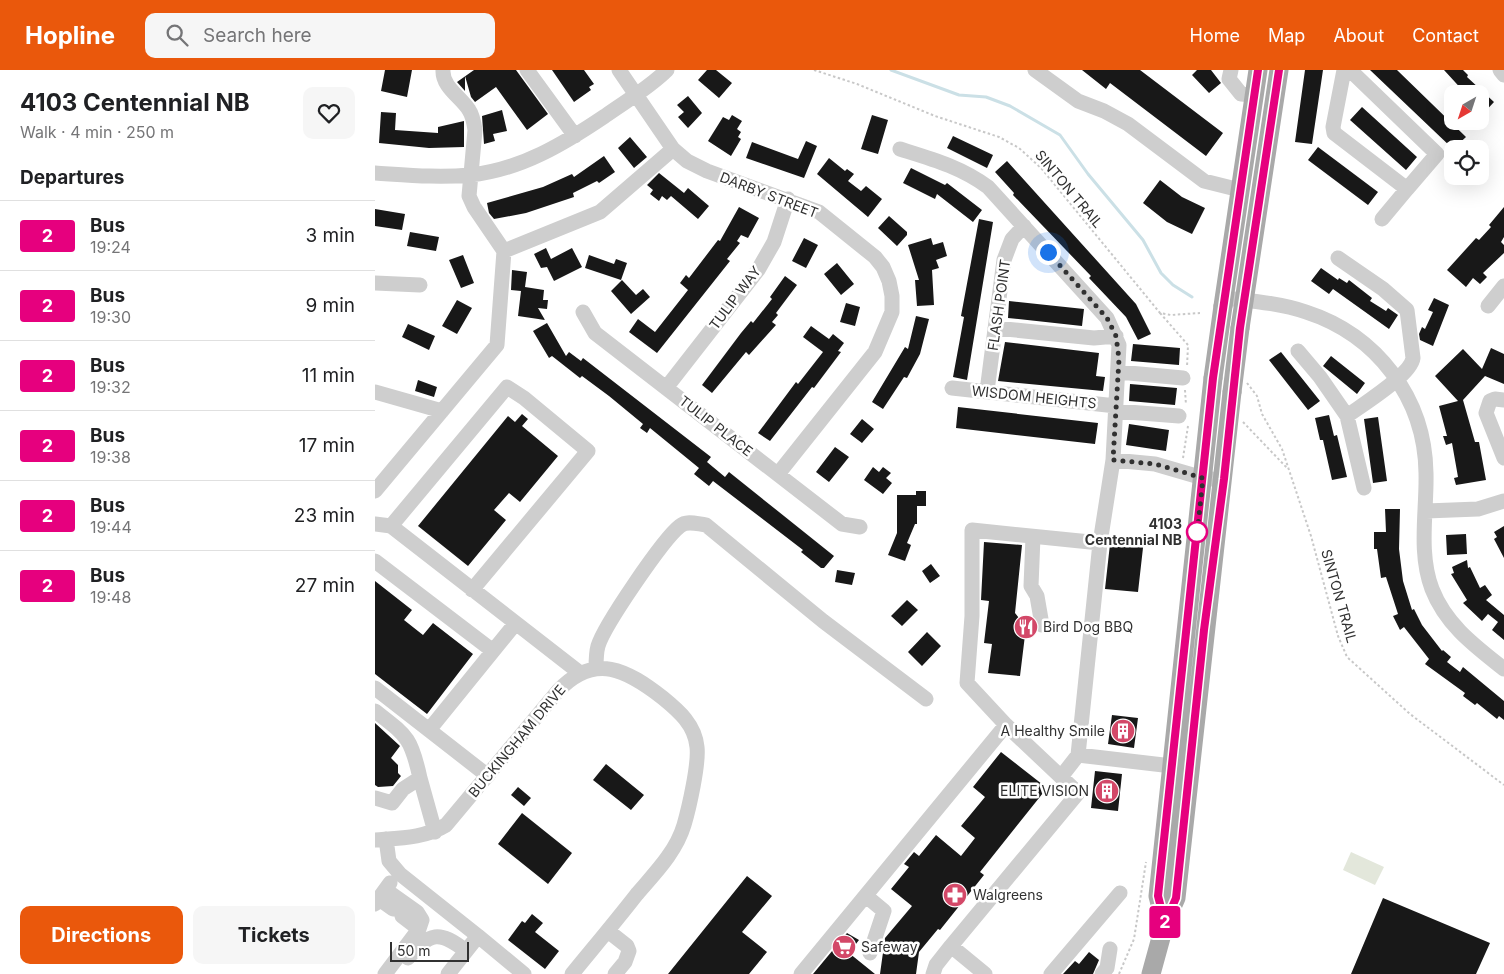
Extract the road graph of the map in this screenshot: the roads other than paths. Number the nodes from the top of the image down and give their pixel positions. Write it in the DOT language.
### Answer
graph roads {
  1 [pos="443,70"];
  2 [pos="527,70"];
  3 [pos="619,70"];
  4 [pos="667,70"];
  5 [pos="1035,70"];
  6 [pos="1231,70"];
  7 [pos="1258,70"];
  8 [pos="1279,70"];
  9 [pos="1344,70"];
  10 [pos="1349,70"];
  11 [pos="1500,70"];
  12 [pos="1504,75"];
  13 [pos="636,95"];
  14 [pos="1254,95"];
  15 [pos="575,136"];
  16 [pos="673,149"];
  17 [pos="900,149"];
  18 [pos="375,172"];
  19 [pos="472,175"];
  20 [pos="1407,189"];
  21 [pos="1241,190"];
  22 [pos="788,199"];
  23 [pos="1382,219"];
  24 [pos="1025,226"];
  25 [pos="504,250"];
  26 [pos="1338,258"];
  27 [pos="375,283"];
  28 [pos="419,285"];
  29 [pos="1504,286"];
  30 [pos="1244,300"];
  31 [pos="1223,302"];
  32 [pos="1488,306"];
  33 [pos="583,312"];
  34 [pos="995,328"];
  35 [pos="1116,336"];
  36 [pos="1298,351"];
  37 [pos="1118,372"];
  38 [pos="1183,378"];
  39 [pos="1398,378"];
  40 [pos="666,388"];
  41 [pos="952,388"];
  42 [pos="987,391"];
  43 [pos="375,392"];
  44 [pos="1504,400"];
  45 [pos="1116,408"];
  46 [pos="442,411"];
  47 [pos="1179,416"];
  48 [pos="1347,416"];
  49 [pos="1499,433"];
  50 [pos="1504,458"];
  51 [pos="1113,460"];
  52 [pos="778,474"];
  53 [pos="1203,478"];
  54 [pos="1224,479"];
  55 [pos="1364,488"];
  56 [pos="375,491"];
  57 [pos="1504,501"];
  58 [pos="1426,511"];
  59 [pos="375,524"];
  60 [pos="391,526"];
  61 [pos="860,527"];
  62 [pos="1033,536"];
  63 [pos="1100,543"];
  64 [pos="375,561"];
  65 [pos="473,590"];
  66 [pos="515,624"];
  67 [pos="1042,625"];
  68 [pos="493,651"];
  69 [pos="596,669"];
  70 [pos="1504,670"];
  71 [pos="580,673"];
  72 [pos="375,688"];
  73 [pos="926,699"];
  74 [pos="375,711"];
  75 [pos="1005,725"];
  76 [pos="429,730"];
  77 [pos="1078,755"];
  78 [pos="1172,766"];
  79 [pos="488,776"];
  80 [pos="1061,777"];
  81 [pos="420,778"];
  82 [pos="375,798"];
  83 [pos="435,832"];
  84 [pos="380,839"];
  85 [pos="395,868"];
  86 [pos="1120,893"];
  87 [pos="865,896"];
  88 [pos="380,897"];
  89 [pos="1165,923"];
  90 [pos="419,929"];
  91 [pos="608,930"];
  92 [pos="478,936"];
  93 [pos="951,946"];
  94 [pos="1111,949"];
  95 [pos="466,951"];
  96 [pos="870,953"];
  97 [pos="385,974"];
  98 [pos="396,974"];
  99 [pos="448,974"];
  100 [pos="524,974"];
  101 [pos="572,974"];
  102 [pos="615,974"];
  103 [pos="801,974"];
  104 [pos="933,974"];
  105 [pos="985,974"];
  106 [pos="1051,974"];
  107 [pos="1102,974"];
  108 [pos="1151,974"];
  1 -- 19 [label="street"];
  2 -- 15 [label="street"];
  3 -- 13 [label="street, DARBY STREET"];
  4 -- 13 [label="street"];
  5 -- 21 [label="street"];
  6 -- 14 [label="street"];
  7 -- 14 [label="main road"];
  8 -- 30 [label="main road"];
  9 -- 20 [label="street"];
  10 -- 20 [label="street"];
  11 -- 12 [label="street"];
  13 -- 15 [label="street"];
  13 -- 16 [label="street, DARBY STREET"];
  14 -- 21 [label="main road"];
  15 -- 19 [label="street"];
  16 -- 22 [label="street, DARBY STREET"];
  16 -- 25 [label="street"];
  17 -- 24 [label="street"];
  18 -- 19 [label="street"];
  19 -- 25 [label="street"];
  20 -- 23 [label="street"];
  21 -- 31 [label="main road"];
  22 -- 40 [label="street, TULIP WAY"];
  22 -- 52 [label="street, DARBY STREET"];
  24 -- 34 [label="street, FLASH POINT"];
  24 -- 35 [label="street"];
  25 -- 46 [label="street"];
  26 -- 39 [label="street"];
  27 -- 28 [label="street"];
  29 -- 32 [label="street"];
  30 -- 31 [label="street"];
  30 -- 39 [label="street"];
  30 -- 54 [label="main road, bridge"];
  31 -- 53 [label="main road, bridge"];
  33 -- 40 [label="street, TULIP PLACE"];
  34 -- 35 [label="street"];
  34 -- 42 [label="street, FLASH POINT"];
  35 -- 37 [label="street"];
  36 -- 48 [label="street"];
  37 -- 38 [label="street"];
  37 -- 45 [label="street"];
  39 -- 48 [label="street"];
  39 -- 58 [label="street"];
  40 -- 52 [label="street, TULIP PLACE"];
  41 -- 42 [label="street, WISDOM HEIGHTS"];
  42 -- 45 [label="street, WISDOM HEIGHTS"];
  43 -- 46 [label="street"];
  44 -- 49 [label="street"];
  45 -- 47 [label="street, WISDOM HEIGHTS"];
  45 -- 51 [label="street"];
  46 -- 56 [label="street"];
  48 -- 55 [label="street"];
  49 -- 50 [label="street"];
  51 -- 53 [label="street"];
  51 -- 63 [label="street"];
  52 -- 61 [label="street, TULIP PLACE"];
  53 -- 54 [label="street"];
  53 -- 78 [label="main road"];
  54 -- 89 [label="main road"];
  57 -- 58 [label="street"];
  58 -- 70 [label="street"];
  59 -- 60 [label="street"];
  60 -- 65 [label="street"];
  60 -- 65 [label="street"];
  62 -- 63 [label="street"];
  62 -- 67 [label="street"];
  62 -- 75 [label="street"];
  63 -- 77 [label="street"];
  64 -- 68 [label="street"];
  65 -- 66 [label="street"];
  66 -- 68 [label="street"];
  66 -- 71 [label="street"];
  68 -- 76 [label="street"];
  69 -- 71 [label="street, BUCKINGHAM DRIVE"];
  69 -- 73 [label="street"];
  69 -- 91 [label="street, BUCKINGHAM DRIVE"];
  71 -- 79 [label="street, BUCKINGHAM DRIVE"];
  72 -- 76 [label="street"];
  74 -- 81 [label="street"];
  75 -- 80 [label="street"];
  75 -- 87 [label="street"];
  76 -- 79 [label="street"];
  77 -- 78 [label="street"];
  77 -- 80 [label="street"];
  78 -- 89 [label="main road"];
  79 -- 83 [label="street, BUCKINGHAM DRIVE"];
  80 -- 93 [label="street"];
  81 -- 82 [label="street"];
  81 -- 83 [label="street"];
  83 -- 84 [label="street"];
  84 -- 85 [label="street"];
  85 -- 88 [label="street"];
  85 -- 92 [label="street"];
  86 -- 106 [label="street"];
  87 -- 96 [label="street"];
  87 -- 103 [label="street"];
  88 -- 90 [label="street"];
  88 -- 90 [label="street"];
  89 -- 108 [label="main road"];
  90 -- 97 [label="street"];
  91 -- 101 [label="street, BUCKINGHAM DRIVE"];
  91 -- 102 [label="street"];
  92 -- 95 [label="street"];
  92 -- 100 [label="street"];
  93 -- 104 [label="street"];
  93 -- 105 [label="street"];
  94 -- 107 [label="street"];
  95 -- 98 [label="street"];
  95 -- 99 [label="street"];
}
